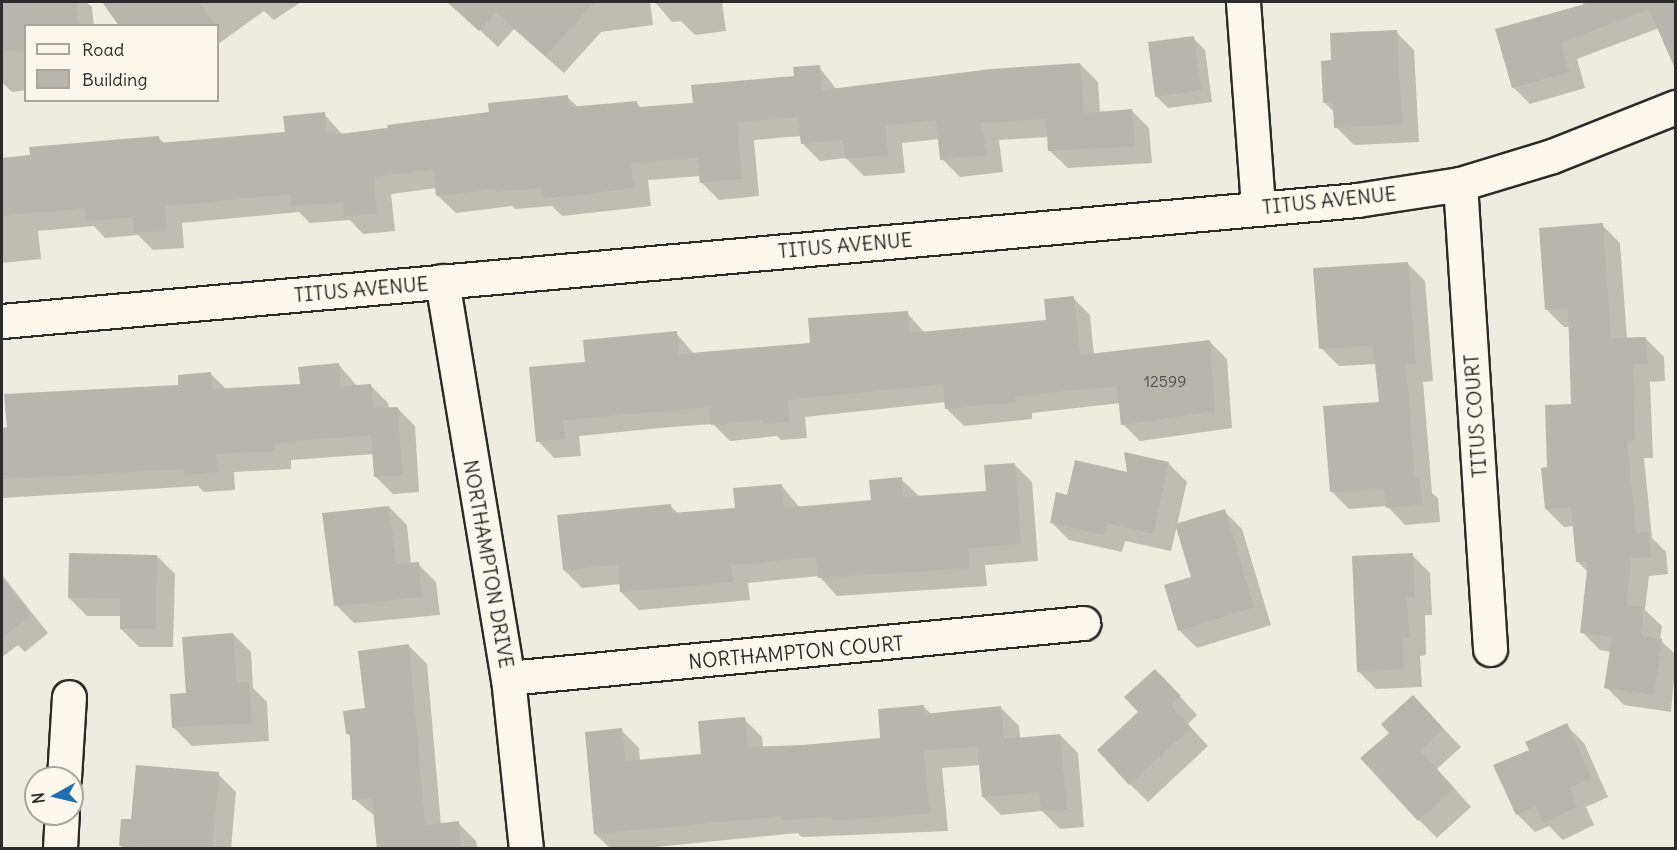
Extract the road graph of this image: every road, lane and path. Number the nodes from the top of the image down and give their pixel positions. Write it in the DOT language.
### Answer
graph roads {
  1 [pos="1243,2"];
  2 [pos="1676,107"];
  3 [pos="1460,184"];
  4 [pos="1258,206"];
  5 [pos="442,281"];
  6 [pos="2,321"];
  7 [pos="1083,623"];
  8 [pos="1490,649"];
  9 [pos="508,678"];
  10 [pos="69,697"];
  11 [pos="65,766"];
  12 [pos="61,826"];
  13 [pos="60,849"];
  14 [pos="526,849"];
  1 -- 4 [label="street"];
  2 -- 3 [label="street, TITUS AVENUE"];
  3 -- 4 [label="street, TITUS AVENUE"];
  3 -- 8 [label="street, TITUS COURT"];
  4 -- 5 [label="street, TITUS AVENUE"];
  5 -- 6 [label="street, TITUS AVENUE"];
  5 -- 9 [label="street, NORTHAMPTON DRIVE"];
  7 -- 9 [label="street, NORTHAMPTON COURT"];
  9 -- 14 [label="street, NORTHAMPTON DRIVE"];
  10 -- 11 [label="street"];
  12 -- 13 [label="street"];
}
